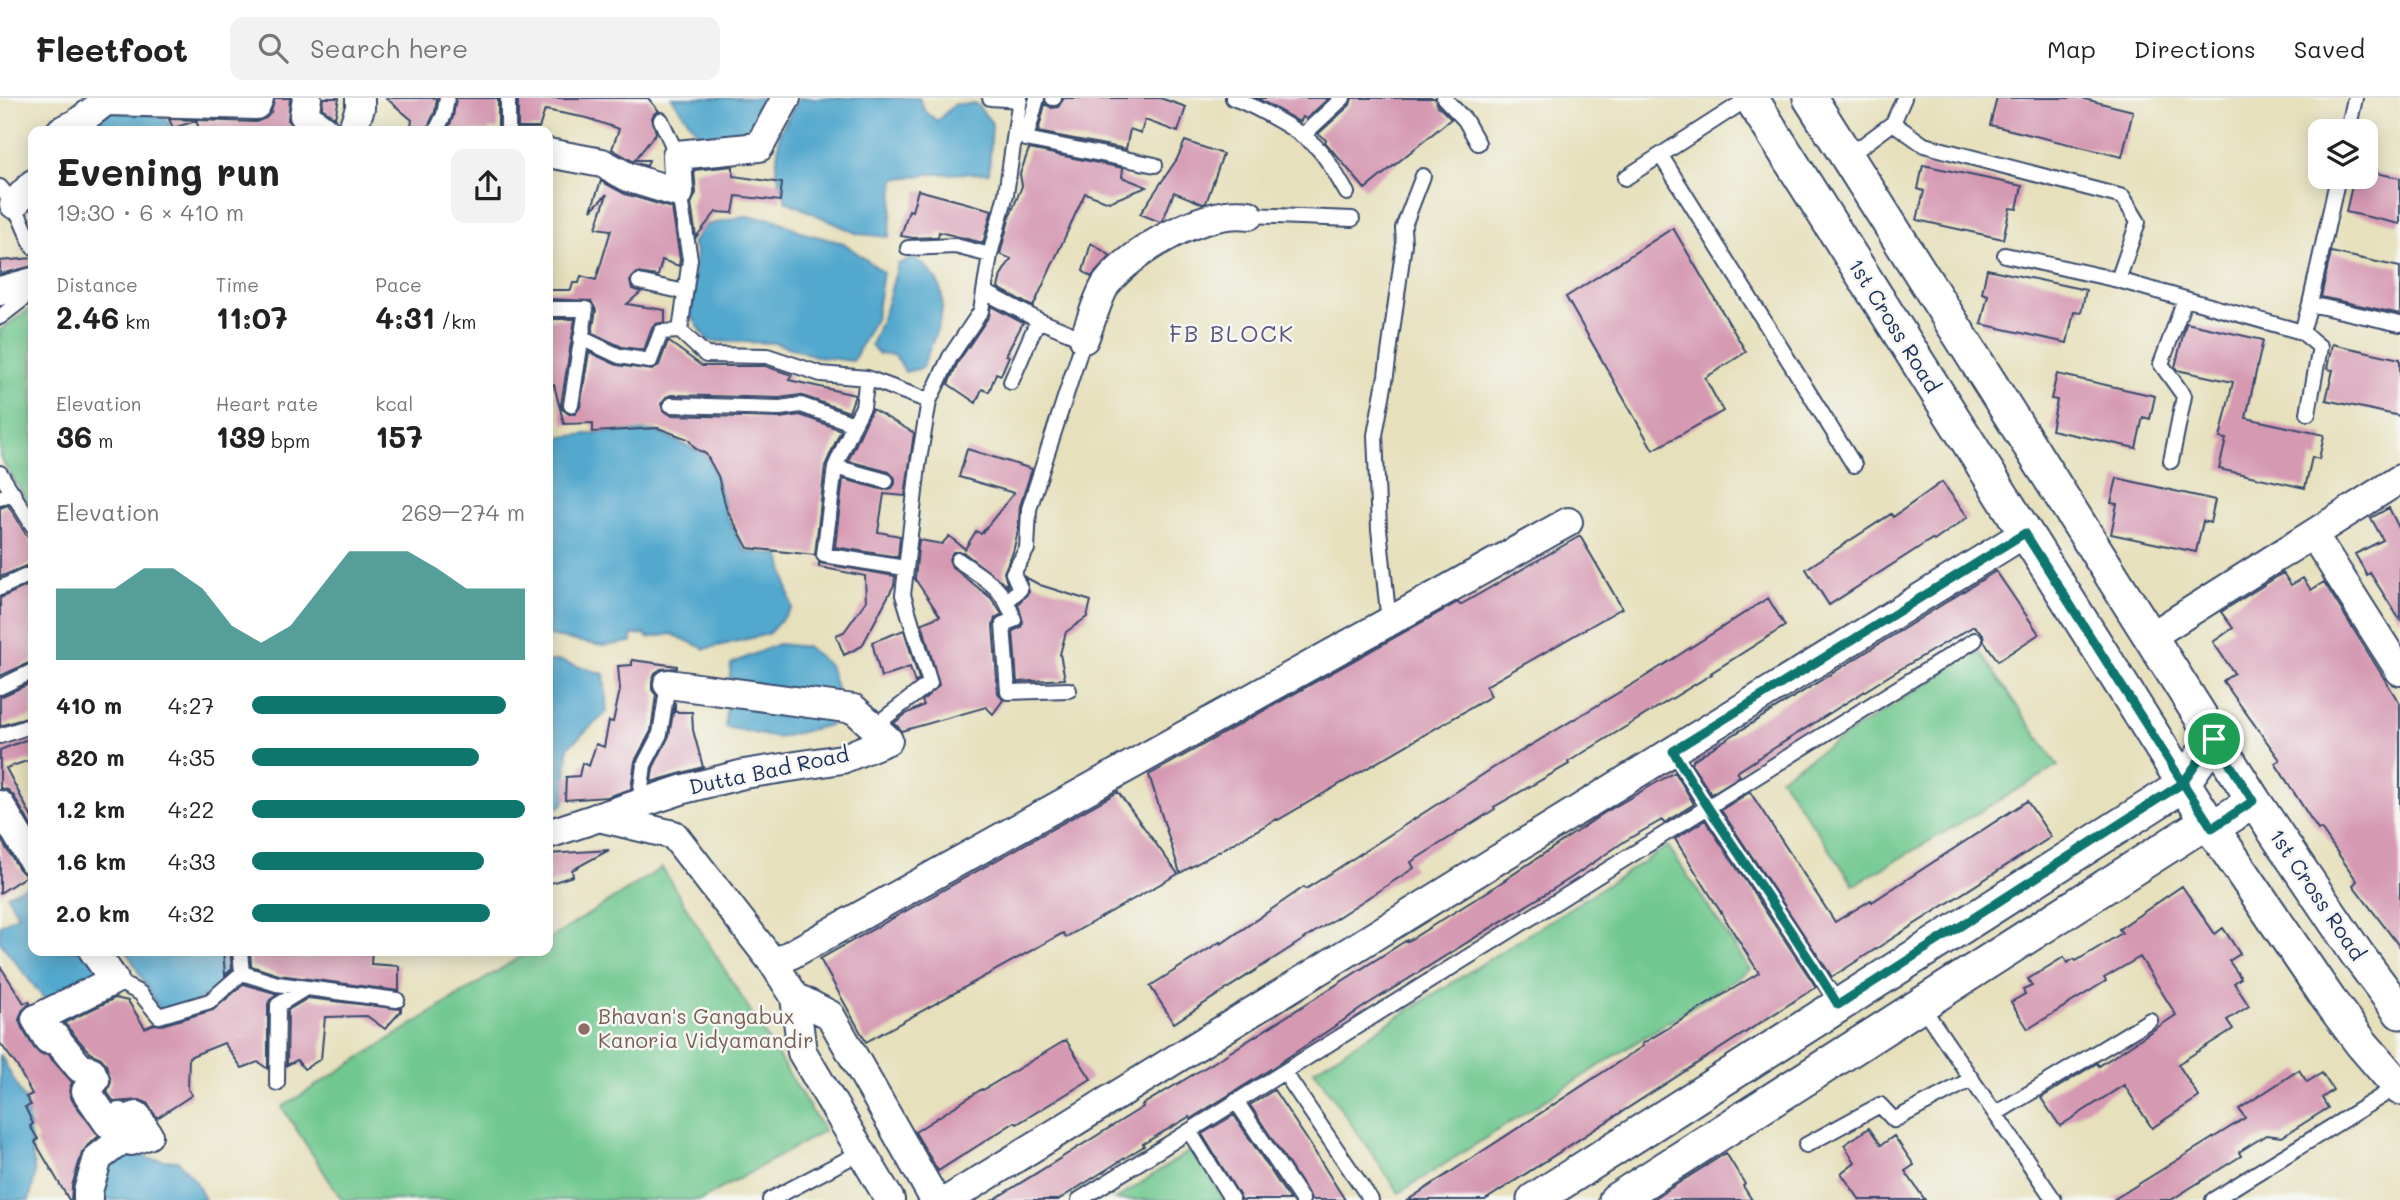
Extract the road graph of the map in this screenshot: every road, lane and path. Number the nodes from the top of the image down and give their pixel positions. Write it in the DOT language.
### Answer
graph roads {
  1 [pos="259,98"];
  2 [pos="307,98"];
  3 [pos="360,98"];
  4 [pos="447,98"];
  5 [pos="508,98"];
  6 [pos="786,98"];
  7 [pos="990,98"];
  8 [pos="1037,98"];
  9 [pos="1233,98"];
  10 [pos="1343,98"];
  11 [pos="1444,98"];
  12 [pos="1750,98"];
  13 [pos="1904,98"];
  14 [pos="2355,98"];
  15 [pos="106,99"];
  16 [pos="1020,99"];
  17 [pos="1818,111"];
  18 [pos="2351,119"];
  19 [pos="661,120"];
  20 [pos="1893,123"];
  21 [pos="72,126"];
  22 [pos="318,126"];
  23 [pos="354,126"];
  24 [pos="438,126"];
  25 [pos="508,126"];
  26 [pos="1302,136"];
  27 [pos="1478,143"];
  28 [pos="1783,148"];
  29 [pos="553,154"];
  30 [pos="677,155"];
  31 [pos="1661,156"];
  32 [pos="1847,157"];
  33 [pos="1155,165"];
  34 [pos="1423,176"];
  35 [pos="1625,178"];
  36 [pos="2335,189"];
  37 [pos="16,192"];
  38 [pos="679,193"];
  39 [pos="1347,193"];
  40 [pos="1249,215"];
  41 [pos="1352,219"];
  42 [pos="28,231"];
  43 [pos="908,248"];
  44 [pos="989,254"];
  45 [pos="2005,254"];
  46 [pos="2118,280"];
  47 [pos="639,282"];
  48 [pos="18,286"];
  49 [pos="685,292"];
  50 [pos="985,292"];
  51 [pos="2185,299"];
  52 [pos="2310,304"];
  53 [pos="553,309"];
  54 [pos="0,317"];
  55 [pos="1038,320"];
  56 [pos="2400,324"];
  57 [pos="680,331"];
  58 [pos="2302,332"];
  59 [pos="581,338"];
  60 [pos="1084,339"];
  61 [pos="867,378"];
  62 [pos="1011,382"];
  63 [pos="929,401"];
  64 [pos="571,405"];
  65 [pos="671,405"];
  66 [pos="2308,413"];
  67 [pos="854,424"];
  68 [pos="2171,461"];
  69 [pos="1854,465"];
  70 [pos="835,467"];
  71 [pos="0,473"];
  72 [pos="2400,479"];
  73 [pos="886,481"];
  74 [pos="6,495"];
  75 [pos="28,520"];
  76 [pos="1568,522"];
  77 [pos="2313,534"];
  78 [pos="2032,543"];
  79 [pos="958,560"];
  80 [pos="905,568"];
  81 [pos="28,575"];
  82 [pos="0,588"];
  83 [pos="1007,601"];
  84 [pos="1388,622"];
  85 [pos="2150,637"];
  86 [pos="1975,640"];
  87 [pos="2400,671"];
  88 [pos="28,673"];
  89 [pos="668,684"];
  90 [pos="0,687"];
  91 [pos="1069,690"];
  92 [pos="28,726"];
  93 [pos="873,727"];
  94 [pos="0,735"];
  95 [pos="2214,739"];
  96 [pos="1673,751"];
  97 [pos="2183,783"];
  98 [pos="2253,801"];
  99 [pos="639,803"];
  100 [pos="0,805"];
  101 [pos="1707,808"];
  102 [pos="596,817"];
  103 [pos="2212,828"];
  104 [pos="553,832"];
  105 [pos="28,853"];
  106 [pos="2357,954"];
  107 [pos="97,956"];
  108 [pos="241,956"];
  109 [pos="774,964"];
  110 [pos="243,973"];
  111 [pos="2314,979"];
  112 [pos="114,980"];
  113 [pos="304,989"];
  114 [pos="795,997"];
  115 [pos="397,1000"];
  116 [pos="1921,1004"];
  117 [pos="1838,1005"];
  118 [pos="2400,1012"];
  119 [pos="2150,1020"];
  120 [pos="1284,1072"];
  121 [pos="1972,1079"];
  122 [pos="276,1083"];
  123 [pos="2399,1087"];
  124 [pos="1237,1101"];
  125 [pos="1995,1114"];
  126 [pos="1189,1131"];
  127 [pos="1806,1145"];
  128 [pos="861,1152"];
  129 [pos="1542,1198"];
  130 [pos="88,1200"];
  131 [pos="770,1200"];
  132 [pos="890,1200"];
  133 [pos="935,1200"];
  134 [pos="948,1200"];
  135 [pos="1079,1200"];
  136 [pos="1232,1200"];
  137 [pos="1302,1200"];
  138 [pos="1371,1200"];
  139 [pos="1616,1200"];
  140 [pos="2054,1200"];
  141 [pos="2213,1200"];
  1 -- 15 [label="street"];
  2 -- 22 [label="street"];
  3 -- 23 [label="street"];
  4 -- 24 [label="lane"];
  5 -- 25 [label="lane"];
  6 -- 30 [label="street"];
  7 -- 16 [label="lane"];
  8 -- 33 [label="lane"];
  9 -- 26 [label="lane"];
  10 -- 26 [label="lane"];
  11 -- 27 [label="lane"];
  12 -- 28 [label="street, 1st Cross Road"];
  12 -- 31 [label="lane"];
  13 -- 20 [label="lane"];
  14 -- 18 [label="lane"];
  15 -- 21 [label="street"];
  16 -- 44 [label="lane"];
  17 -- 28 [label="street"];
  17 -- 32 [label="street, 1st Cross Road"];
  19 -- 30 [label="lane"];
  20 -- 32 [label="lane"];
  20 -- 46 [label="lane"];
  26 -- 39 [label="lane"];
  28 -- 78 [label="street, 1st Cross Road"];
  29 -- 38 [label="street"];
  30 -- 38 [label="street"];
  31 -- 35 [label="lane"];
  31 -- 69 [label="lane"];
  32 -- 85 [label="street, 1st Cross Road"];
  34 -- 84 [label="lane"];
  36 -- 52 [label="lane"];
  37 -- 42 [label="lane"];
  38 -- 49 [label="lane"];
  40 -- 41 [label="lane"];
  40 -- 60 [label="street"];
  43 -- 44 [label="lane"];
  44 -- 50 [label="lane"];
  45 -- 46 [label="lane"];
  46 -- 51 [label="lane"];
  47 -- 49 [label="lane"];
  48 -- 54 [label="lane"];
  49 -- 57 [label="lane"];
  50 -- 55 [label="lane"];
  50 -- 63 [label="lane"];
  51 -- 58 [label="lane"];
  51 -- 68 [label="lane"];
  52 -- 56 [label="lane"];
  52 -- 58 [label="lane"];
  53 -- 59 [label="lane"];
  55 -- 60 [label="lane"];
  55 -- 62 [label="lane"];
  57 -- 59 [label="lane"];
  57 -- 61 [label="lane"];
  58 -- 66 [label="lane"];
  59 -- 64 [label="lane"];
  60 -- 83 [label="lane"];
  61 -- 63 [label="lane"];
  61 -- 67 [label="lane"];
  63 -- 80 [label="lane"];
  65 -- 67 [label="lane"];
  67 -- 70 [label="lane"];
  70 -- 73 [label="lane"];
  70 -- 80 [label="lane"];
  71 -- 74 [label="lane"];
  72 -- 77 [label="street"];
  74 -- 75 [label="lane"];
  76 -- 84 [label="street"];
  77 -- 85 [label="street"];
  77 -- 87 [label="street"];
  78 -- 96 [label="street"];
  78 -- 97 [label="street, 1st Cross Road"];
  79 -- 83 [label="lane"];
  80 -- 93 [label="lane"];
  81 -- 82 [label="lane"];
  83 -- 91 [label="lane"];
  84 -- 109 [label="street"];
  85 -- 95 [label="street, 1st Cross Road"];
  86 -- 101 [label="lane"];
  88 -- 90 [label="lane"];
  89 -- 93 [label="street, Dutta Bad Road"];
  89 -- 99 [label="lane"];
  92 -- 94 [label="lane"];
  93 -- 99 [label="street, Dutta Bad Road"];
  95 -- 97 [label="street"];
  95 -- 98 [label="street, 1st Cross Road"];
  96 -- 101 [label="lane"];
  96 -- 134 [label="street"];
  97 -- 103 [label="street, 1st Cross Road"];
  97 -- 117 [label="street"];
  98 -- 103 [label="street"];
  98 -- 106 [label="street, 1st Cross Road"];
  99 -- 102 [label="street, Dutta Bad Road"];
  100 -- 105 [label="street"];
  101 -- 117 [label="lane"];
  101 -- 120 [label="lane"];
  102 -- 104 [label="street, Dutta Bad Road"];
  102 -- 109 [label="street"];
  103 -- 111 [label="street, 1st Cross Road"];
  103 -- 116 [label="street"];
  106 -- 111 [label="street"];
  106 -- 118 [label="street, 1st Cross Road"];
  107 -- 112 [label="street"];
  108 -- 110 [label="lane"];
  109 -- 114 [label="street"];
  110 -- 112 [label="lane"];
  110 -- 113 [label="lane"];
  111 -- 123 [label="street, 1st Cross Road"];
  112 -- 130 [label="street"];
  113 -- 115 [label="lane"];
  113 -- 122 [label="lane"];
  114 -- 128 [label="street"];
  114 -- 133 [label="street"];
  116 -- 121 [label="lane"];
  116 -- 139 [label="street"];
  117 -- 129 [label="street"];
  119 -- 125 [label="lane"];
  120 -- 124 [label="lane"];
  120 -- 138 [label="lane"];
  121 -- 125 [label="lane"];
  121 -- 127 [label="lane"];
  123 -- 141 [label="lane"];
  124 -- 126 [label="lane"];
  124 -- 137 [label="lane"];
  125 -- 140 [label="lane"];
  126 -- 135 [label="lane"];
  126 -- 136 [label="lane"];
  128 -- 131 [label="lane"];
  128 -- 132 [label="street"];
}
